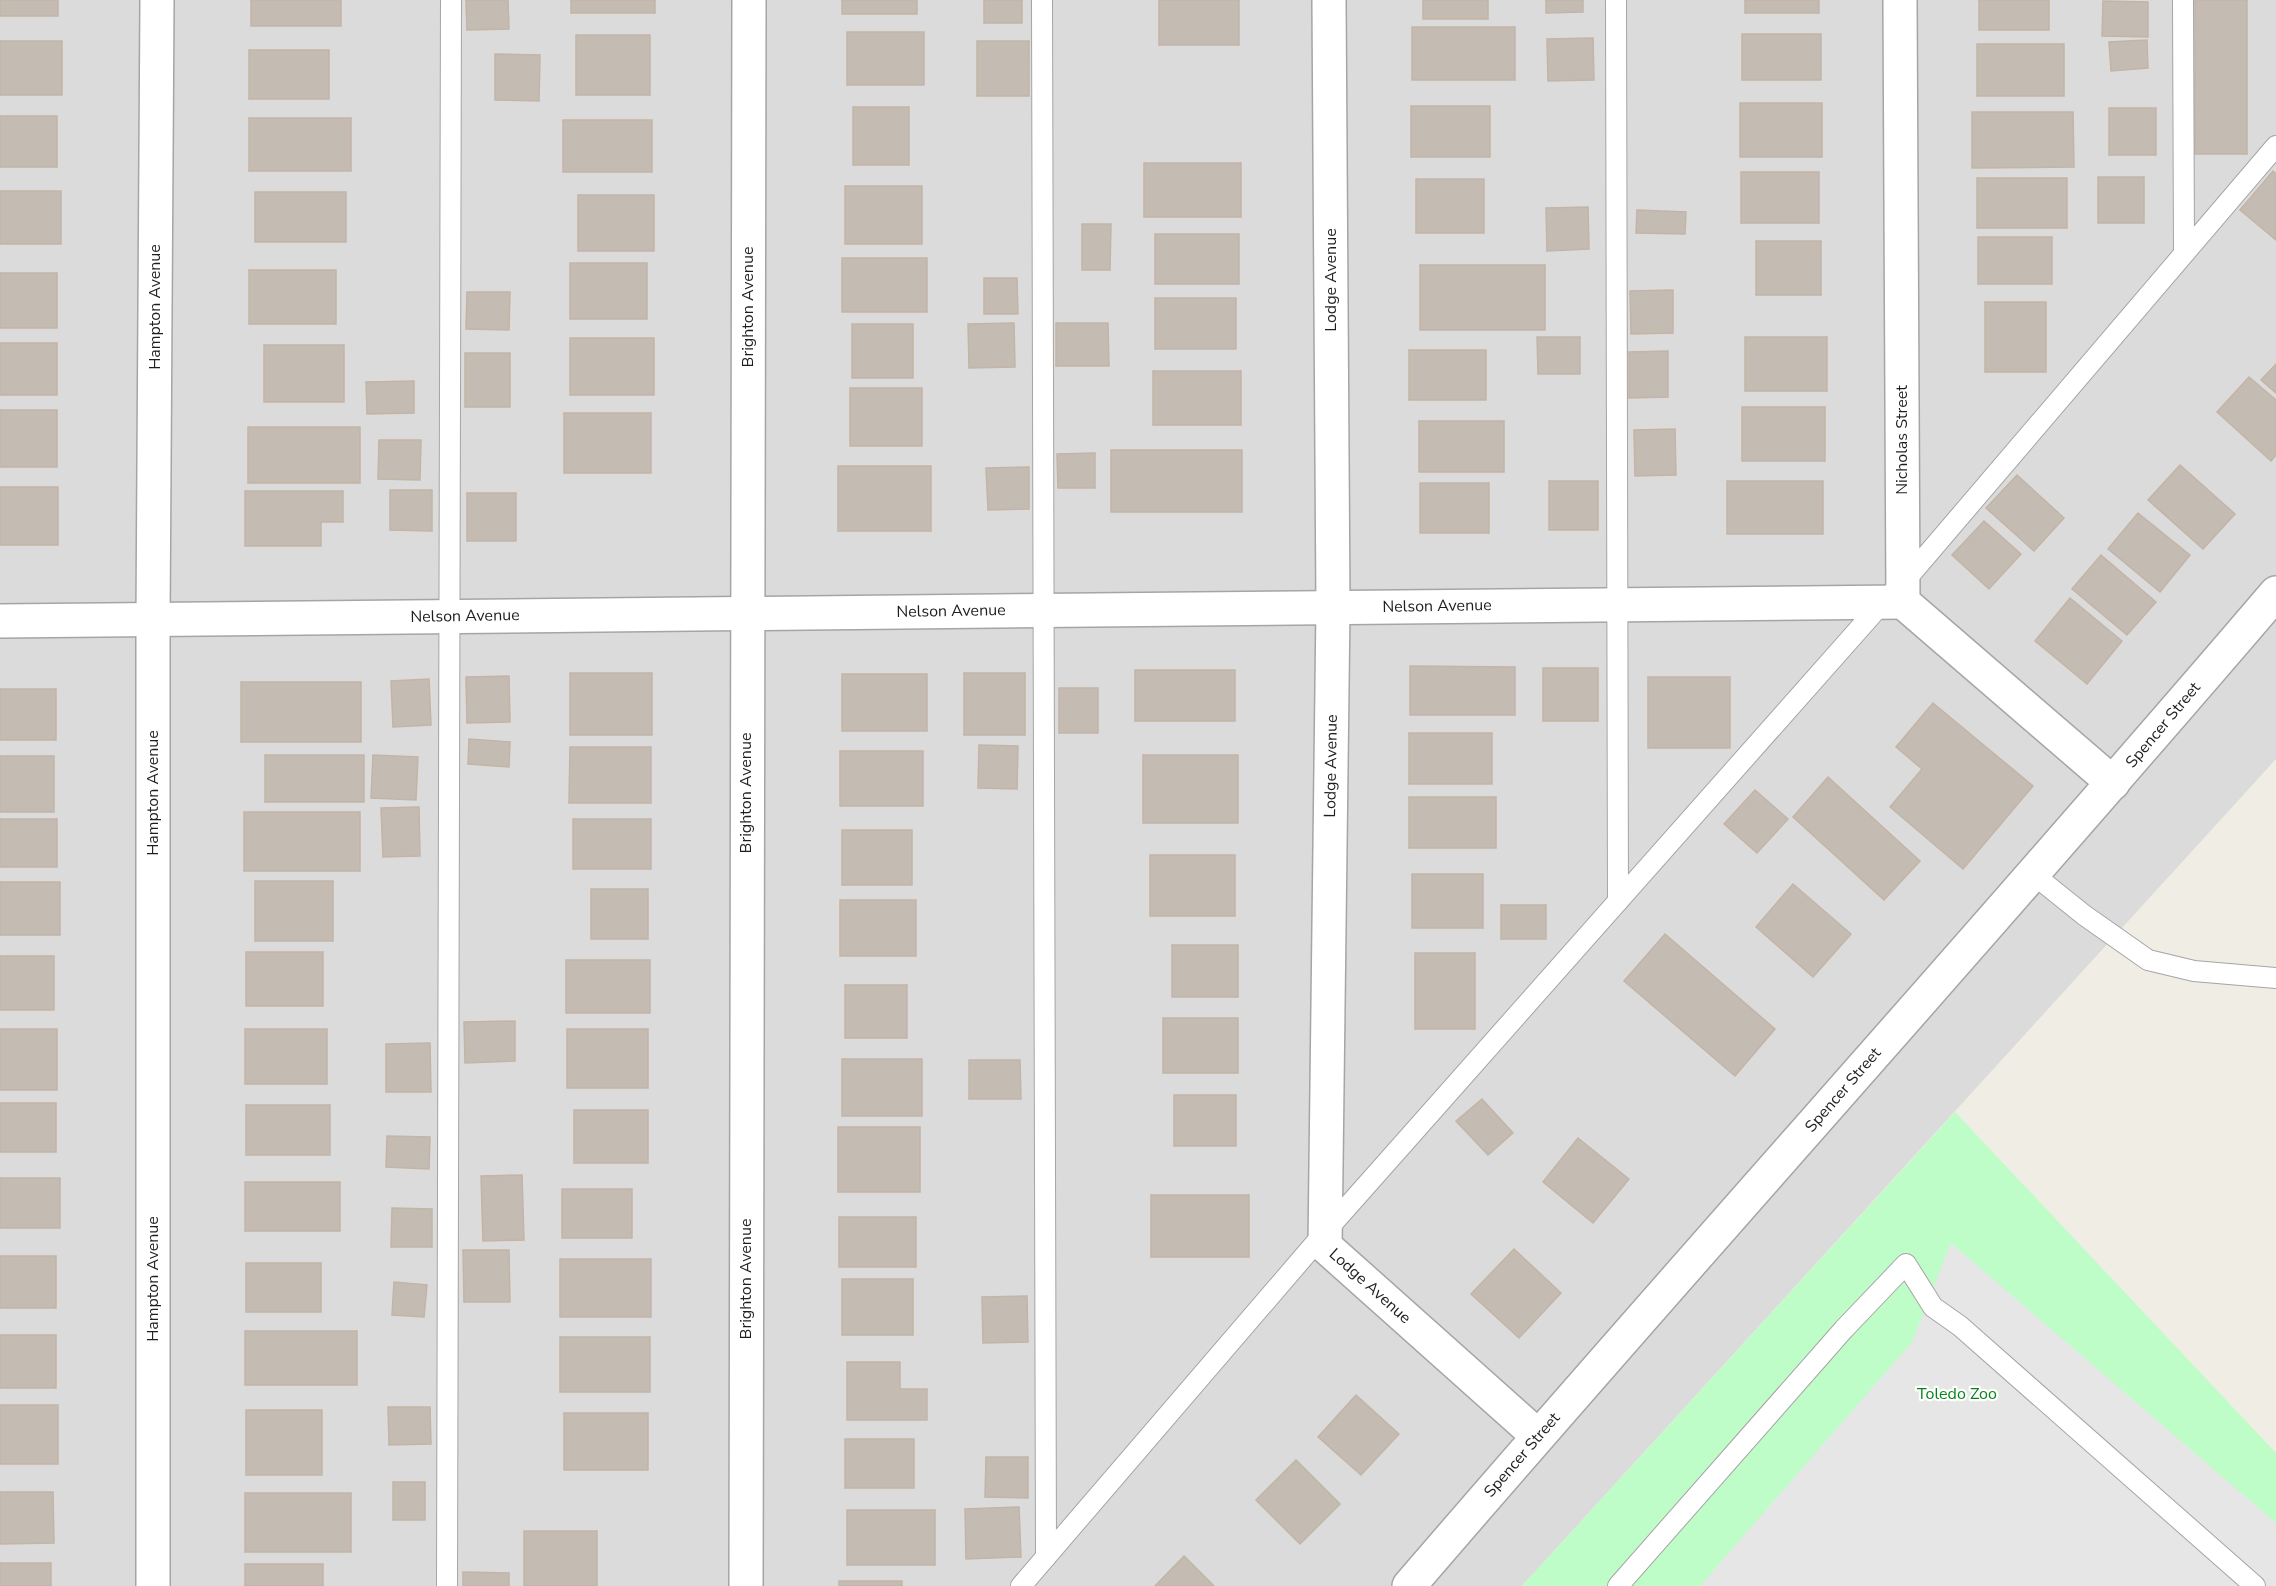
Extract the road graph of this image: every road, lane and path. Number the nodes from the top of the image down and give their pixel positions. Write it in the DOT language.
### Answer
graph roads {
  1 [pos="157,0"];
  2 [pos="451,0"];
  3 [pos="749,0"];
  4 [pos="1042,0"];
  5 [pos="1329,0"];
  6 [pos="1616,0"];
  7 [pos="1900,0"];
  8 [pos="2184,0"];
  9 [pos="2276,146"];
  10 [pos="2184,254"];
  11 [pos="2276,593"];
  12 [pos="1896,596"];
  13 [pos="1617,605"];
  14 [pos="1333,607"];
  15 [pos="1044,610"];
  16 [pos="746,614"];
  17 [pos="449,616"];
  18 [pos="153,619"];
  19 [pos="0,621"];
  20 [pos="2113,783"];
  21 [pos="2033,874"];
  22 [pos="1618,901"];
  23 [pos="2276,978"];
  24 [pos="1325,1232"];
  25 [pos="1538,1436"];
  26 [pos="1046,1557"];
  27 [pos="153,1586"];
  28 [pos="447,1586"];
  29 [pos="746,1586"];
  30 [pos="1022,1586"];
  31 [pos="1409,1586"];
  32 [pos="1618,1586"];
  33 [pos="2255,1586"];
  1 -- 18 [label="street, Hampton Avenue"];
  2 -- 17 [label="lane"];
  3 -- 16 [label="street, Brighton Avenue"];
  4 -- 15 [label="lane"];
  5 -- 14 [label="street, Lodge Avenue"];
  6 -- 13 [label="lane"];
  7 -- 12 [label="street, Nicholas Street"];
  8 -- 10 [label="lane"];
  9 -- 10 [label="lane"];
  10 -- 12 [label="lane"];
  11 -- 20 [label="street, Spencer Street"];
  12 -- 13 [label="street, Nelson Avenue"];
  12 -- 20 [label="street"];
  12 -- 22 [label="lane"];
  13 -- 14 [label="street, Nelson Avenue"];
  13 -- 22 [label="lane"];
  14 -- 15 [label="street, Nelson Avenue"];
  14 -- 24 [label="street, Lodge Avenue"];
  15 -- 16 [label="street, Nelson Avenue"];
  15 -- 26 [label="lane"];
  16 -- 17 [label="street, Nelson Avenue"];
  16 -- 29 [label="street, Brighton Avenue"];
  17 -- 18 [label="street, Nelson Avenue"];
  17 -- 28 [label="lane"];
  18 -- 19 [label="street, Nelson Avenue"];
  18 -- 27 [label="street, Hampton Avenue"];
  20 -- 21 [label="street, Spencer Street"];
  21 -- 23 [label="lane"];
  21 -- 25 [label="street, Spencer Street"];
  22 -- 24 [label="lane"];
  24 -- 25 [label="street, Lodge Avenue"];
  24 -- 26 [label="lane"];
  25 -- 31 [label="street, Spencer Street"];
  26 -- 30 [label="lane"];
  32 -- 33 [label="lane"];
}
